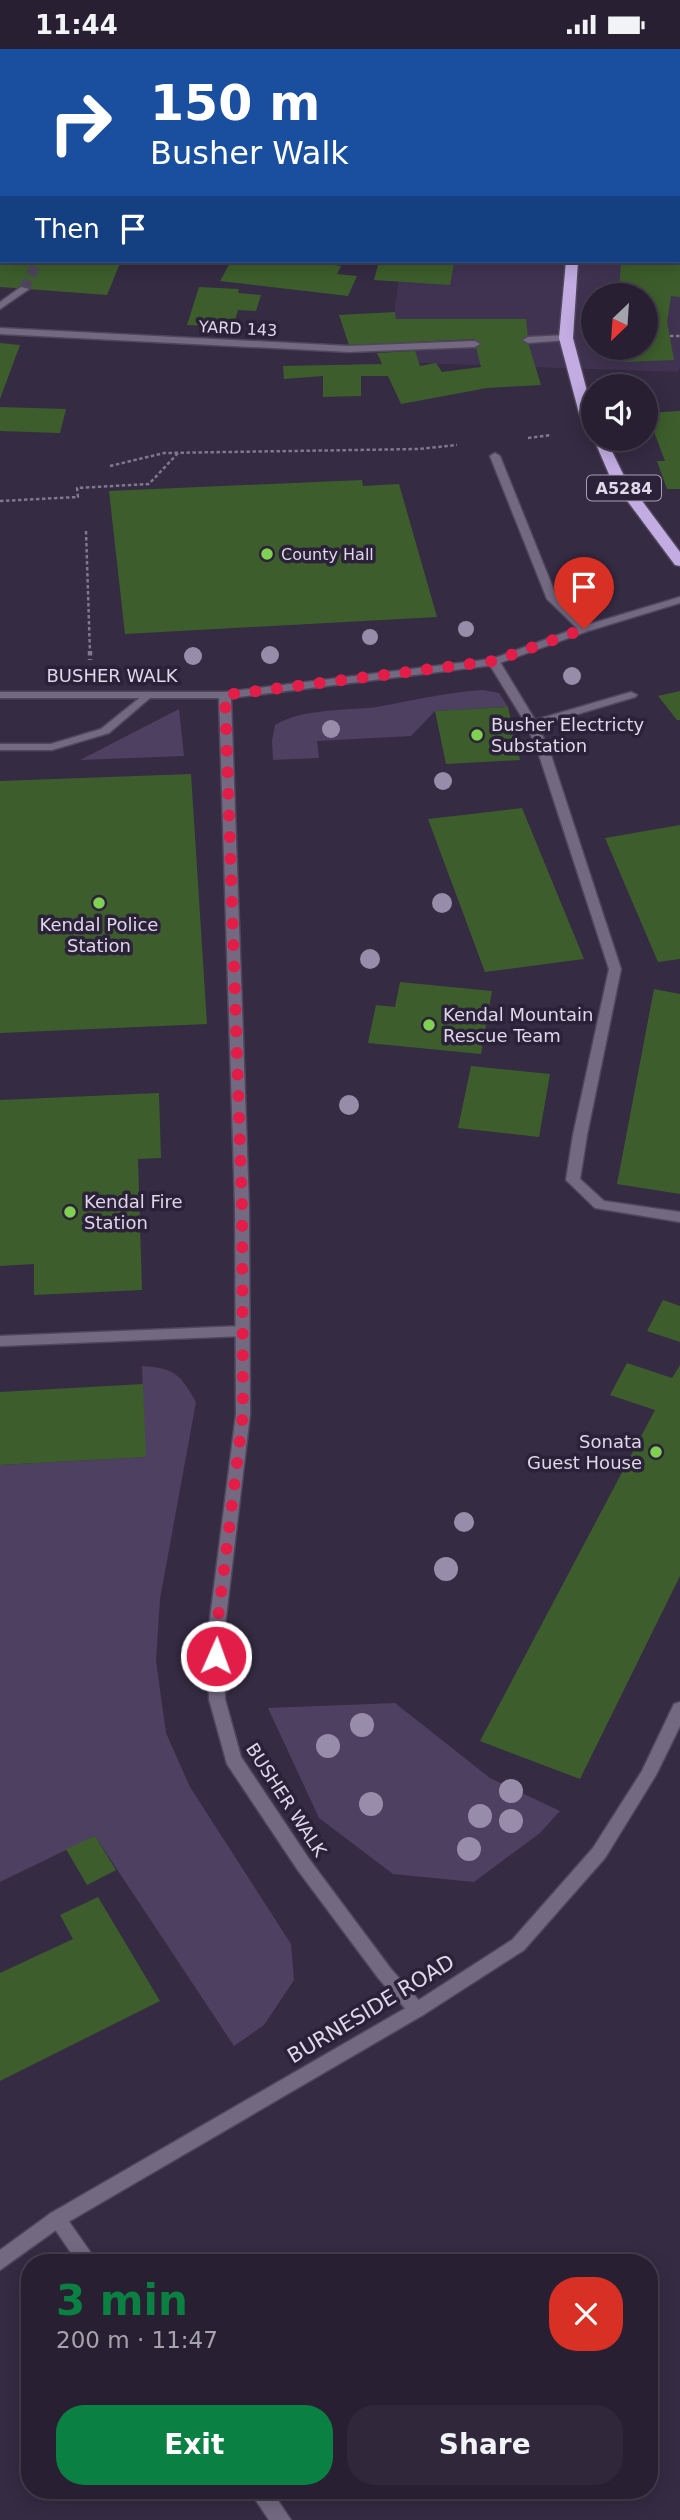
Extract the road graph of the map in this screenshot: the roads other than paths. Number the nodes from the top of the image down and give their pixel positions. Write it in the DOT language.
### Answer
graph roads {
  1 [pos="572,263"];
  2 [pos="24,289"];
  3 [pos="0,306"];
  4 [pos="0,331"];
  5 [pos="566,338"];
  6 [pos="528,341"];
  7 [pos="475,344"];
  8 [pos="581,394"];
  9 [pos="605,451"];
  10 [pos="495,456"];
  11 [pos="680,562"];
  12 [pos="680,600"];
  13 [pos="584,629"];
  14 [pos="494,661"];
  15 [pos="0,695"];
  16 [pos="147,695"];
  17 [pos="225,695"];
  18 [pos="631,695"];
  19 [pos="532,724"];
  20 [pos="0,747"];
  21 [pos="680,1217"];
  22 [pos="243,1331"];
  23 [pos="0,1341"];
  24 [pos="680,1709"];
  25 [pos="417,2010"];
  26 [pos="57,2219"];
  27 [pos="82,2254"];
  28 [pos="0,2261"];
  29 [pos="266,2499"];
  30 [pos="281,2520"];
  1 -- 5 [label="highway"];
  2 -- 3 [label="street"];
  4 -- 7 [label="street, YARD 143"];
  5 -- 6 [label="street"];
  5 -- 8 [label="highway"];
  9 -- 11 [label="highway, A5284"];
  10 -- 13 [label="street"];
  12 -- 13 [label="street, BUSHER WALK"];
  13 -- 14 [label="street, BUSHER WALK"];
  14 -- 17 [label="street, BUSHER WALK"];
  14 -- 19 [label="street"];
  15 -- 16 [label="street, BUSHER WALK"];
  16 -- 17 [label="street, BUSHER WALK"];
  16 -- 20 [label="street"];
  17 -- 22 [label="street, BUSHER WALK"];
  18 -- 19 [label="street"];
  19 -- 21 [label="street"];
  22 -- 23 [label="street"];
  22 -- 25 [label="street, BUSHER WALK"];
  24 -- 25 [label="street, BURNESIDE ROAD"];
  25 -- 26 [label="street, BURNESIDE ROAD"];
  26 -- 27 [label="street"];
  26 -- 28 [label="street, BURNESIDE ROAD"];
  29 -- 30 [label="street"];
}
